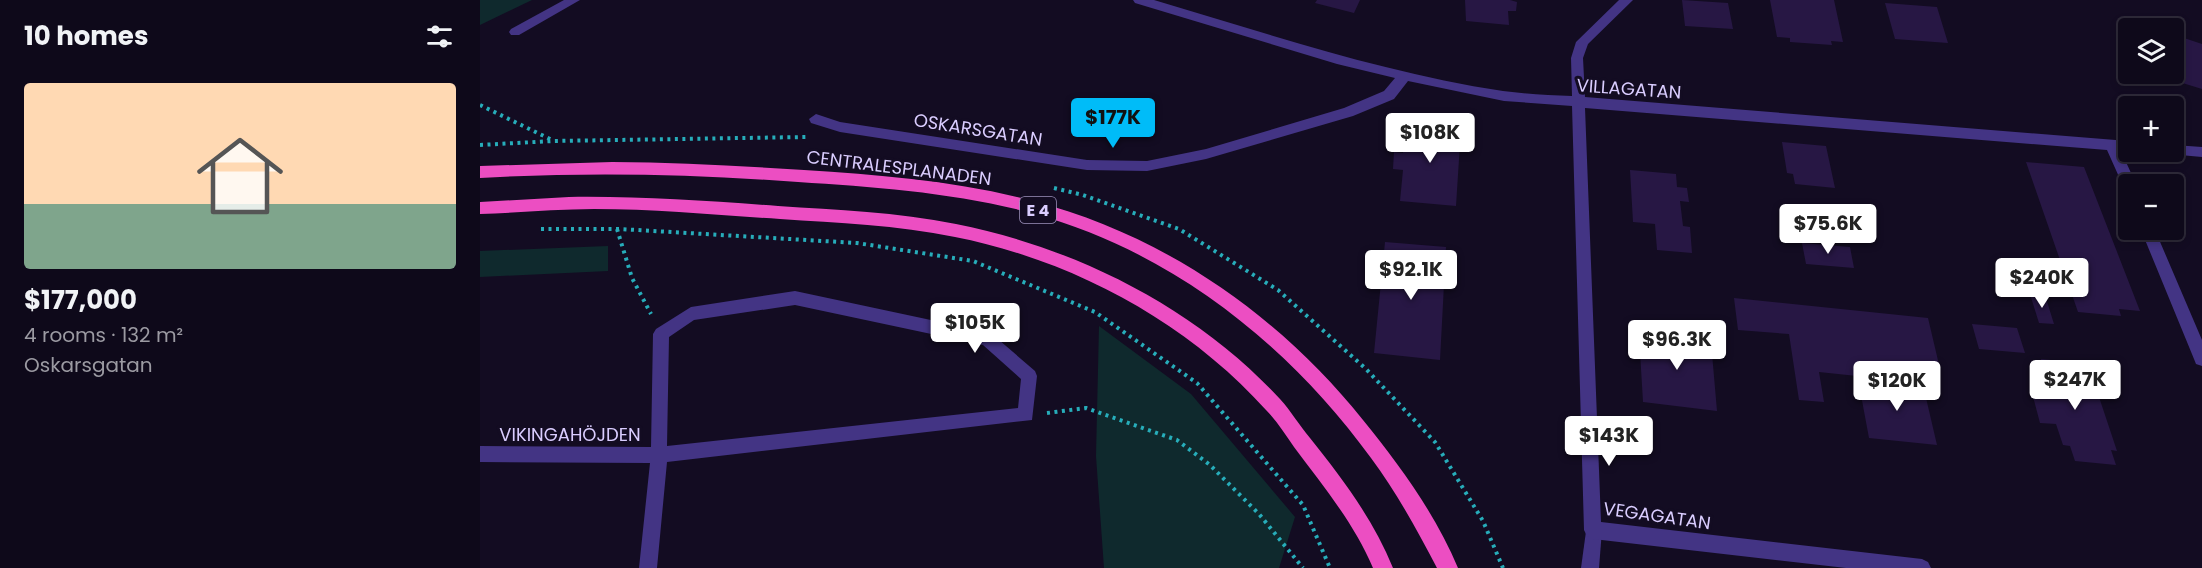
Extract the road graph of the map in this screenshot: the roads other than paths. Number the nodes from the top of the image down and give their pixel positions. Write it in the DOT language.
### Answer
graph roads {
  1 [pos="574,0"];
  2 [pos="1139,0"];
  3 [pos="1627,0"];
  4 [pos="515,32"];
  5 [pos="1405,76"];
  6 [pos="1581,103"];
  7 [pos="816,119"];
  8 [pos="2112,145"];
  9 [pos="2118,145"];
  10 [pos="2184,151"];
  11 [pos="2202,152"];
  12 [pos="480,172"];
  13 [pos="2125,174"];
  14 [pos="480,208"];
  15 [pos="2152,240"];
  16 [pos="2202,359"];
  17 [pos="480,454"];
  18 [pos="659,455"];
  19 [pos="1593,530"];
  20 [pos="648,568"];
  21 [pos="1383,568"];
  22 [pos="1449,568"];
  23 [pos="1590,568"];
  24 [pos="1922,568"];
  1 -- 4 [label="street"];
  2 -- 5 [label="street, VILLAGATAN"];
  3 -- 6 [label="street, VEGAGATAN"];
  5 -- 6 [label="street, VILLAGATAN"];
  5 -- 7 [label="street, OSKARSGATAN"];
  6 -- 8 [label="street, VILLAGATAN"];
  6 -- 19 [label="street, VEGAGATAN"];
  8 -- 9 [label="street, VILLAGATAN"];
  8 -- 13 [label="street"];
  10 -- 11 [label="street"];
  12 -- 22 [label="highway, CENTRALESPLANADEN / E 4"];
  14 -- 21 [label="highway, E 4"];
  15 -- 16 [label="street"];
  17 -- 18 [label="street, VIKINGAHÖJDEN"];
  18 -- 18 [label="street, VIKINGAHÖJDEN"];
  18 -- 20 [label="street"];
  19 -- 23 [label="street"];
  19 -- 24 [label="street, VEGAGATAN"];
}
